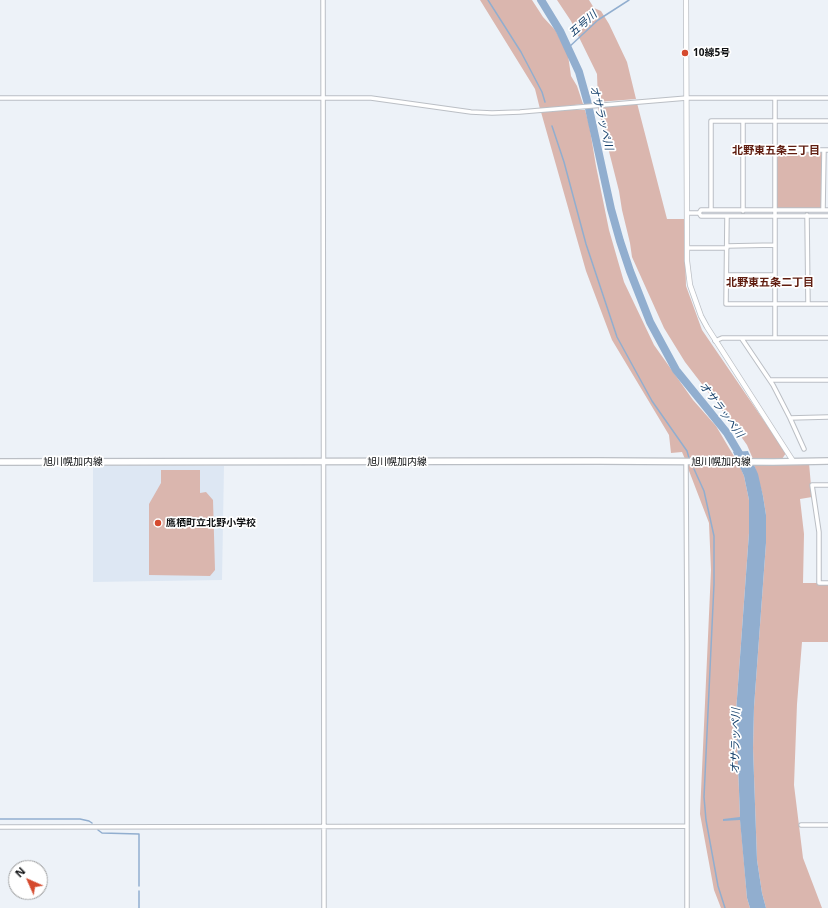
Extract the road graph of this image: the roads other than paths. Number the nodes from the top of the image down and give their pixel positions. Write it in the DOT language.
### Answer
graph roads {
  1 [pos="323,0"];
  2 [pos="686,0"];
  3 [pos="0,98"];
  4 [pos="322,98"];
  5 [pos="687,98"];
  6 [pos="775,98"];
  7 [pos="828,98"];
  8 [pos="743,121"];
  9 [pos="775,121"];
  10 [pos="828,121"];
  11 [pos="775,150"];
  12 [pos="826,150"];
  13 [pos="826,181"];
  14 [pos="711,210"];
  15 [pos="743,210"];
  16 [pos="775,210"];
  17 [pos="807,210"];
  18 [pos="823,210"];
  19 [pos="828,210"];
  20 [pos="686,213"];
  21 [pos="699,213"];
  22 [pos="727,216"];
  23 [pos="743,216"];
  24 [pos="775,216"];
  25 [pos="807,216"];
  26 [pos="828,216"];
  27 [pos="775,245"];
  28 [pos="727,247"];
  29 [pos="687,248"];
  30 [pos="727,275"];
  31 [pos="775,275"];
  32 [pos="808,304"];
  33 [pos="828,304"];
  34 [pos="775,305"];
  35 [pos="775,338"];
  36 [pos="828,338"];
  37 [pos="742,339"];
  38 [pos="715,341"];
  39 [pos="770,380"];
  40 [pos="828,380"];
  41 [pos="828,417"];
  42 [pos="790,418"];
  43 [pos="804,449"];
  44 [pos="793,461"];
  45 [pos="828,461"];
  46 [pos="0,462"];
  47 [pos="324,462"];
  48 [pos="686,462"];
  49 [pos="828,485"];
  50 [pos="828,583"];
  51 [pos="801,825"];
  52 [pos="828,825"];
  53 [pos="324,826"];
  54 [pos="687,826"];
  55 [pos="0,827"];
  56 [pos="324,908"];
  57 [pos="687,908"];
  1 -- 4 [label="street"];
  2 -- 5 [label="street"];
  3 -- 4 [label="street"];
  4 -- 5 [label="street"];
  4 -- 47 [label="street"];
  5 -- 6 [label="street"];
  5 -- 20 [label="street"];
  6 -- 7 [label="street"];
  6 -- 9 [label="street"];
  8 -- 9 [label="street"];
  8 -- 14 [label="street"];
  8 -- 15 [label="street"];
  9 -- 10 [label="street"];
  9 -- 11 [label="street"];
  11 -- 12 [label="street"];
  11 -- 16 [label="street"];
  12 -- 13 [label="street"];
  13 -- 18 [label="street"];
  14 -- 15 [label="street"];
  14 -- 21 [label="street"];
  15 -- 16 [label="street"];
  15 -- 23 [label="street"];
  16 -- 17 [label="street"];
  16 -- 24 [label="street"];
  17 -- 18 [label="street"];
  17 -- 25 [label="street"];
  18 -- 19 [label="street"];
  20 -- 21 [label="street"];
  20 -- 29 [label="street"];
  21 -- 22 [label="street"];
  22 -- 23 [label="street"];
  22 -- 28 [label="street"];
  23 -- 24 [label="street"];
  24 -- 25 [label="street"];
  24 -- 27 [label="street"];
  25 -- 26 [label="street"];
  25 -- 32 [label="street"];
  27 -- 28 [label="street"];
  27 -- 31 [label="street"];
  28 -- 29 [label="street"];
  28 -- 30 [label="street"];
  29 -- 38 [label="street"];
  30 -- 31 [label="street"];
  30 -- 34 [label="street"];
  31 -- 34 [label="street"];
  32 -- 33 [label="street"];
  32 -- 34 [label="street"];
  34 -- 35 [label="street"];
  35 -- 36 [label="street"];
  35 -- 37 [label="street"];
  37 -- 38 [label="street"];
  37 -- 39 [label="street"];
  38 -- 44 [label="street"];
  39 -- 40 [label="street"];
  39 -- 42 [label="street"];
  41 -- 42 [label="street"];
  42 -- 43 [label="street"];
  44 -- 45 [label="main road, 旭川幌加内線"];
  44 -- 48 [label="main road, 旭川幌加内線"];
  46 -- 47 [label="main road, 旭川幌加内線"];
  47 -- 48 [label="main road, 旭川幌加内線"];
  47 -- 53 [label="street"];
  48 -- 54 [label="street"];
  49 -- 50 [label="street"];
  51 -- 52 [label="street"];
  53 -- 54 [label="street"];
  53 -- 55 [label="street"];
  53 -- 56 [label="street"];
  54 -- 57 [label="street"];
}
